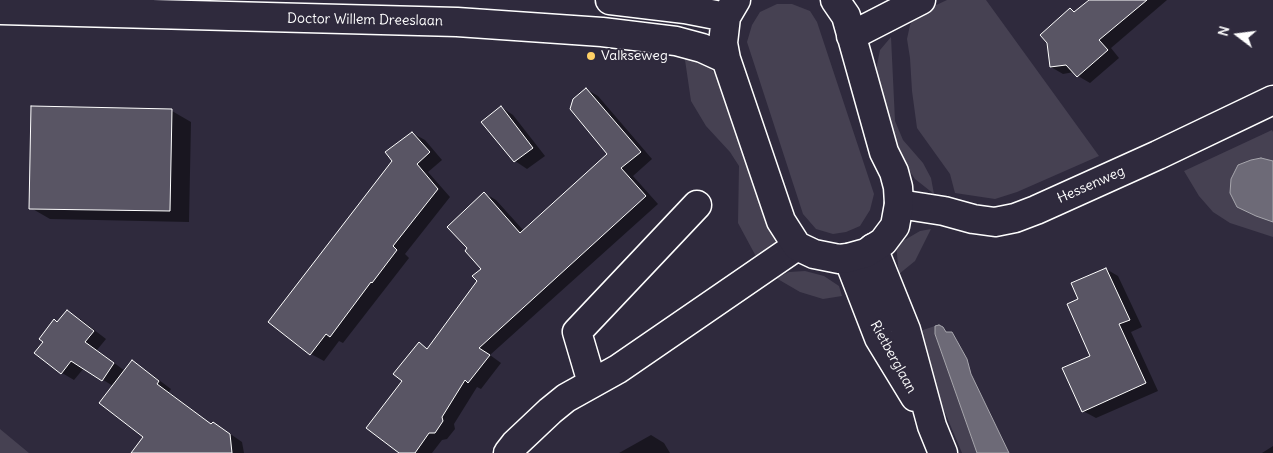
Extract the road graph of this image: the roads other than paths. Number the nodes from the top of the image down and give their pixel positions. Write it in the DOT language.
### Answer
graph roads {
  1 [pos="610,0"];
  2 [pos="835,0"];
  3 [pos="921,0"];
  4 [pos="42,4"];
  5 [pos="731,9"];
  6 [pos="0,10"];
  7 [pos="851,36"];
  8 [pos="726,58"];
  9 [pos="1273,100"];
  10 [pos="899,204"];
  11 [pos="697,205"];
  12 [pos="797,246"];
  13 [pos="874,248"];
  14 [pos="848,258"];
  15 [pos="592,382"];
  16 [pos="932,426"];
  17 [pos="508,453"];
  18 [pos="944,453"];
  1 -- 5 [label="main road"];
  2 -- 7 [label="main road"];
  3 -- 7 [label="main road"];
  4 -- 6 [label="main road, Doctor Willem Dreeslaan"];
  4 -- 8 [label="main road, Doctor Willem Dreeslaan"];
  5 -- 8 [label="main road"];
  7 -- 10 [label="main road"];
  8 -- 12 [label="main road"];
  9 -- 10 [label="main road, Hessenweg"];
  10 -- 13 [label="main road"];
  11 -- 15 [label="main road"];
  12 -- 14 [label="main road"];
  12 -- 15 [label="main road"];
  13 -- 14 [label="main road"];
  13 -- 16 [label="main road, Rietberglaan"];
  14 -- 16 [label="main road, Rietberglaan"];
  15 -- 17 [label="main road"];
  16 -- 18 [label="main road, Rietberglaan"];
}
